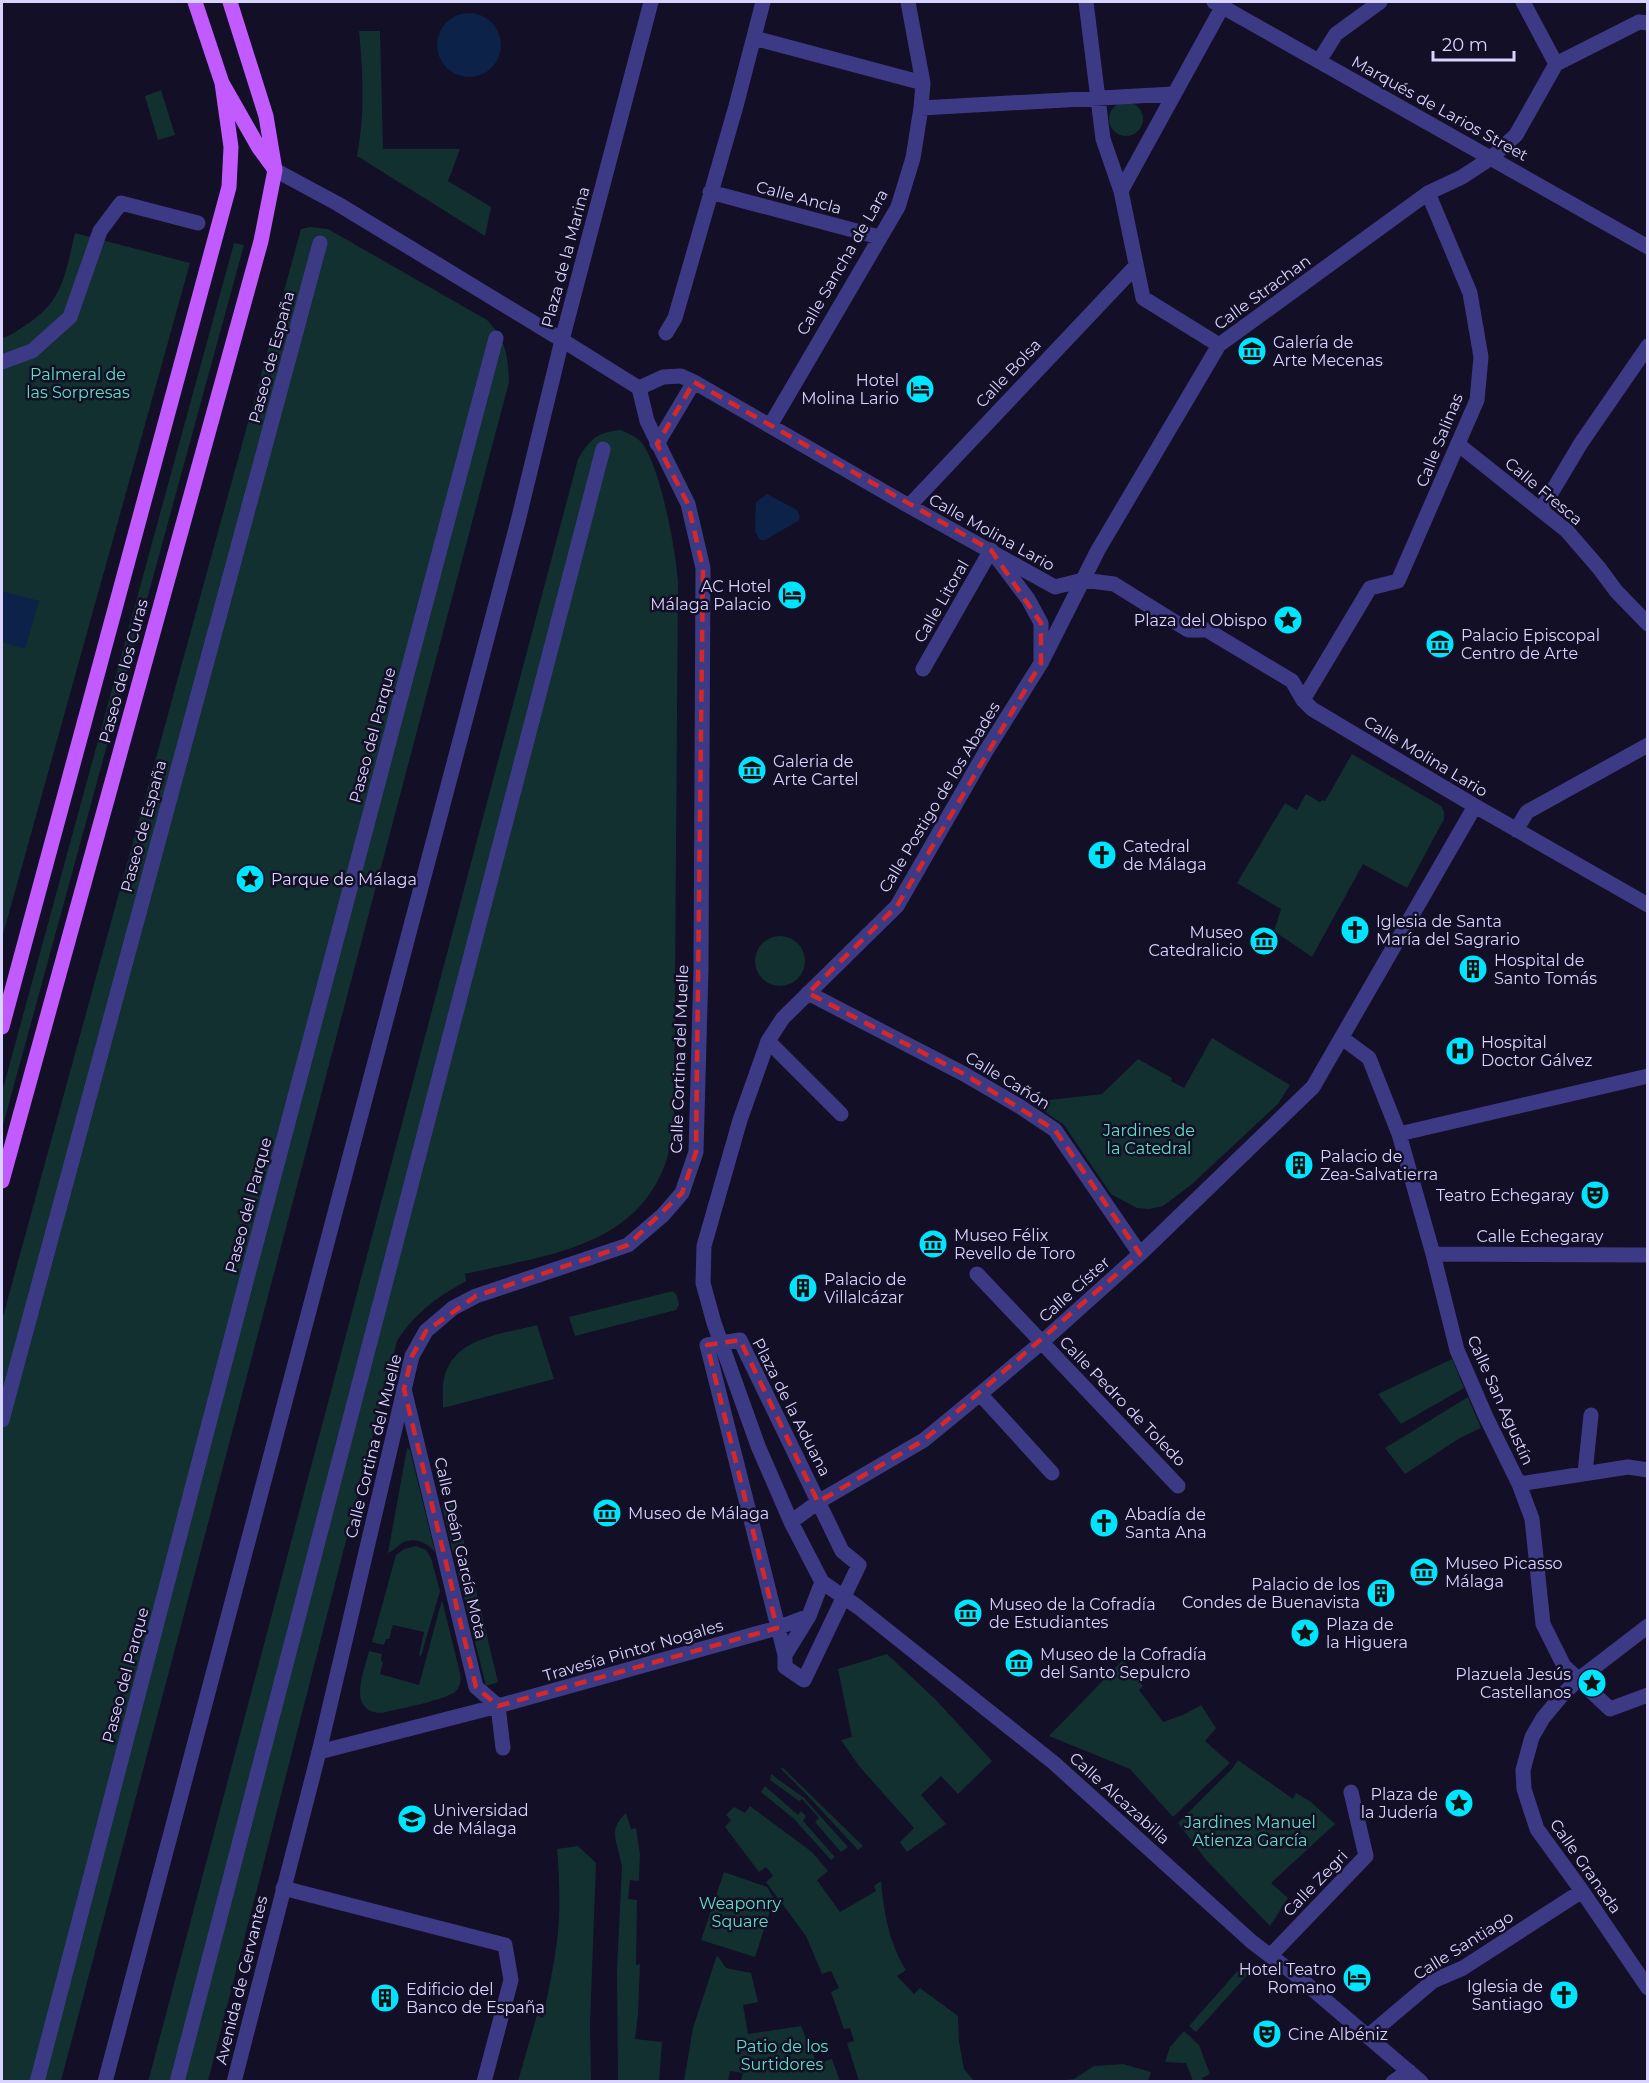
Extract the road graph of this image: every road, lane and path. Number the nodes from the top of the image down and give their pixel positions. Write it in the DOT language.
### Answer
graph roads {
  1 [pos="195,2"];
  2 [pos="230,2"];
  3 [pos="651,2"];
  4 [pos="763,2"];
  5 [pos="908,2"];
  6 [pos="1086,2"];
  7 [pos="1380,2"];
  8 [pos="1524,2"];
  9 [pos="1220,3"];
  10 [pos="1364,6"];
  11 [pos="1643,23"];
  12 [pos="754,38"];
  13 [pos="1319,61"];
  14 [pos="1556,64"];
  15 [pos="222,83"];
  16 [pos="922,83"];
  17 [pos="1173,94"];
  18 [pos="1098,99"];
  19 [pos="921,108"];
  20 [pos="1491,158"];
  21 [pos="274,170"];
  22 [pos="1121,191"];
  23 [pos="710,192"];
  24 [pos="1428,193"];
  25 [pos="198,223"];
  26 [pos="879,237"];
  27 [pos="320,243"];
  28 [pos="1647,247"];
  29 [pos="1135,267"];
  30 [pos="666,333"];
  31 [pos="496,338"];
  32 [pos="562,340"];
  33 [pos="1220,345"];
  34 [pos="1647,346"];
  35 [pos="2,362"];
  36 [pos="1642,365"];
  37 [pos="694,382"];
  38 [pos="639,387"];
  39 [pos="771,424"];
  40 [pos="657,444"];
  41 [pos="1459,445"];
  42 [pos="603,449"];
  43 [pos="909,506"];
  44 [pos="1541,510"];
  45 [pos="991,550"];
  46 [pos="1083,580"];
  47 [pos="1647,624"];
  48 [pos="1041,663"];
  49 [pos="923,669"];
  50 [pos="1303,700"];
  51 [pos="1647,745"];
  52 [pos="1475,806"];
  53 [pos="1516,830"];
  54 [pos="1647,906"];
  55 [pos="808,993"];
  56 [pos="2,1027"];
  57 [pos="1342,1038"];
  58 [pos="768,1041"];
  59 [pos="1647,1076"];
  60 [pos="841,1114"];
  61 [pos="1399,1134"];
  62 [pos="2,1181"];
  63 [pos="1140,1254"];
  64 [pos="1433,1254"];
  65 [pos="1647,1255"];
  66 [pos="977,1274"];
  67 [pos="721,1342"];
  68 [pos="1042,1342"];
  69 [pos="404,1389"];
  70 [pos="980,1394"];
  71 [pos="1591,1415"];
  72 [pos="2,1420"];
  73 [pos="1647,1470"];
  74 [pos="1052,1473"];
  75 [pos="1585,1473"];
  76 [pos="1519,1484"];
  77 [pos="1178,1486"];
  78 [pos="818,1502"];
  79 [pos="791,1521"];
  80 [pos="822,1582"];
  81 [pos="843,1597"];
  82 [pos="809,1616"];
  83 [pos="1647,1626"];
  84 [pos="777,1628"];
  85 [pos="784,1655"];
  86 [pos="1579,1679"];
  87 [pos="1647,1695"];
  88 [pos="498,1706"];
  89 [pos="503,1748"];
  90 [pos="319,1752"];
  91 [pos="1351,1792"];
  92 [pos="283,1888"];
  93 [pos="1582,1891"];
  94 [pos="1270,1956"];
  95 [pos="1647,1988"];
  96 [pos="1368,2036"];
  97 [pos="1415,2077"];
  98 [pos="238,2081"];
  99 [pos="37,2082"];
  100 [pos="105,2082"];
  101 [pos="177,2082"];
  102 [pos="484,2082"];
  103 [pos="1394,2082"];
  1 -- 15 [label="main road"];
  2 -- 21 [label="main road"];
  3 -- 32 [label="street, Plaza de la Marina"];
  4 -- 12 [label="street"];
  5 -- 16 [label="street, Calle Sancha de Lara"];
  6 -- 18 [label="street"];
  7 -- 10 [label="street"];
  8 -- 14 [label="street"];
  9 -- 13 [label="street, Marqués de Larios Street"];
  9 -- 17 [label="street"];
  10 -- 13 [label="street"];
  11 -- 14 [label="street"];
  12 -- 16 [label="street"];
  12 -- 23 [label="street"];
  13 -- 20 [label="street, Marqués de Larios Street"];
  14 -- 20 [label="street, Calle Strachan"];
  15 -- 21 [label="main road"];
  15 -- 56 [label="main road, Paseo de los Curas"];
  16 -- 19 [label="street, Calle Sancha de Lara"];
  17 -- 18 [label="street"];
  17 -- 22 [label="street"];
  18 -- 19 [label="street"];
  18 -- 22 [label="street"];
  19 -- 26 [label="street, Calle Sancha de Lara"];
  20 -- 24 [label="street, Calle Strachan"];
  20 -- 28 [label="street, Marqués de Larios Street"];
  21 -- 32 [label="street, Plaza de la Marina"];
  21 -- 62 [label="main road, Paseo de los Curas"];
  22 -- 29 [label="street"];
  23 -- 26 [label="street, Calle Ancla"];
  23 -- 30 [label="street"];
  24 -- 33 [label="street, Calle Strachan"];
  24 -- 41 [label="street, Calle Salinas"];
  25 -- 35 [label="street"];
  26 -- 39 [label="street, Calle Sancha de Lara"];
  27 -- 72 [label="street, Paseo de España"];
  29 -- 33 [label="street"];
  29 -- 43 [label="street, Calle Bolsa"];
  31 -- 99 [label="street, Paseo del Parque"];
  32 -- 38 [label="street"];
  32 -- 100 [label="street"];
  33 -- 46 [label="street, Calle Strachan"];
  34 -- 36 [label="street"];
  36 -- 44 [label="street"];
  37 -- 38 [label="street, Calle Molina Lario"];
  37 -- 39 [label="street, Calle Molina Lario"];
  37 -- 40 [label="street"];
  38 -- 40 [label="street, Calle Cortina del Muelle"];
  39 -- 43 [label="street, Calle Molina Lario"];
  40 -- 69 [label="street, Calle Cortina del Muelle"];
  41 -- 44 [label="street, Calle Fresca"];
  41 -- 50 [label="street, Calle Salinas"];
  42 -- 101 [label="street"];
  43 -- 45 [label="street, Calle Molina Lario"];
  44 -- 47 [label="street, Calle Fresca"];
  45 -- 46 [label="street, Calle Molina Lario"];
  45 -- 48 [label="street"];
  45 -- 49 [label="street, Calle Litoral"];
  46 -- 48 [label="street, Calle Postigo de los Abades"];
  46 -- 50 [label="street, Calle Molina Lario"];
  48 -- 55 [label="street, Calle Postigo de los Abades"];
  50 -- 52 [label="street, Calle Molina Lario"];
  51 -- 53 [label="street"];
  52 -- 53 [label="street, Calle Molina Lario"];
  52 -- 57 [label="street, Calle Císter"];
  53 -- 54 [label="street, Calle Molina Lario"];
  55 -- 58 [label="street"];
  55 -- 63 [label="street, Calle Cañón"];
  57 -- 61 [label="street, Calle San Agustín"];
  57 -- 63 [label="street, Calle Císter"];
  58 -- 60 [label="street"];
  58 -- 67 [label="street"];
  59 -- 61 [label="street"];
  61 -- 64 [label="street, Calle San Agustín"];
  63 -- 68 [label="street, Calle Císter"];
  64 -- 65 [label="street, Calle Echegaray"];
  64 -- 76 [label="street, Calle San Agustín"];
  66 -- 68 [label="street, Calle Pedro de Toledo"];
  67 -- 78 [label="street, Plaza de la Aduana"];
  67 -- 79 [label="street"];
  67 -- 84 [label="street, Plaza de la Aduana"];
  68 -- 70 [label="street, Calle Císter"];
  68 -- 77 [label="street, Calle Pedro de Toledo"];
  69 -- 88 [label="street, Calle Deán García Mota"];
  69 -- 90 [label="street, Calle Cortina del Muelle"];
  70 -- 74 [label="street"];
  70 -- 78 [label="street, Calle Císter"];
  71 -- 75 [label="street"];
  73 -- 75 [label="street"];
  75 -- 76 [label="street"];
  76 -- 86 [label="street, Calle San Agustín"];
  78 -- 79 [label="street, Calle Císter"];
  78 -- 81 [label="street, Plaza de la Aduana"];
  79 -- 80 [label="street"];
  80 -- 81 [label="street, Calle Alcazabilla"];
  80 -- 82 [label="street"];
  81 -- 85 [label="street, Plaza de la Aduana"];
  81 -- 94 [label="street, Calle Alcazabilla"];
  82 -- 84 [label="street, Travesía Pintor Nogales"];
  82 -- 85 [label="street"];
  83 -- 86 [label="street, Calle Granada"];
  84 -- 85 [label="street, Plaza de la Aduana"];
  84 -- 88 [label="street, Travesía Pintor Nogales"];
  86 -- 87 [label="street, Calle San Agustín"];
  86 -- 93 [label="street, Calle Granada"];
  88 -- 89 [label="street"];
  88 -- 90 [label="street, Travesía Pintor Nogales"];
  90 -- 92 [label="street, Calle Cortina del Muelle"];
  91 -- 94 [label="street, Calle Zegri"];
  92 -- 98 [label="street, Avenida de Cervantes"];
  92 -- 102 [label="street"];
  93 -- 95 [label="street, Calle Granada"];
  93 -- 96 [label="street, Calle Santiago"];
  94 -- 96 [label="street, Calle Alcazabilla"];
  96 -- 97 [label="street, Calle Alcazabilla"];
  97 -- 103 [label="street"];
}
